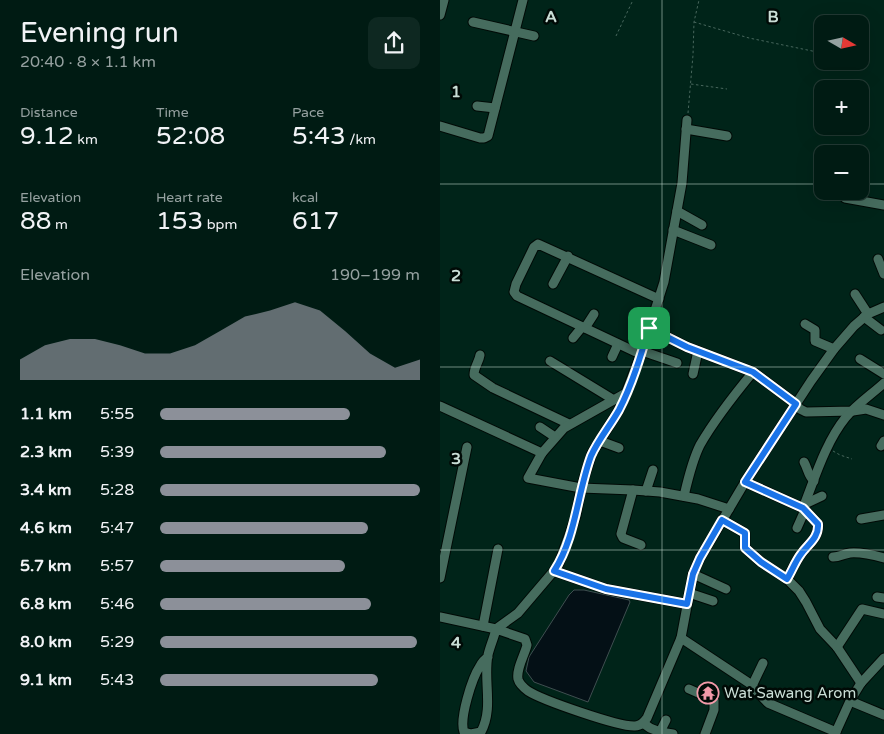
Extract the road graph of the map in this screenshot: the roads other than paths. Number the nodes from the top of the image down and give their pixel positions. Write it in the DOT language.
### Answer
graph roads {
  1 [pos="444,0"];
  2 [pos="523,0"];
  3 [pos="440,15"];
  4 [pos="473,22"];
  5 [pos="515,32"];
  6 [pos="534,36"];
  7 [pos="477,106"];
  8 [pos="495,108"];
  9 [pos="440,126"];
  10 [pos="727,136"];
  11 [pos="856,200"];
  12 [pos="884,205"];
  13 [pos="677,211"];
  14 [pos="702,225"];
  15 [pos="674,230"];
  16 [pos="711,245"];
  17 [pos="568,256"];
  18 [pos="878,259"];
  19 [pos="884,274"];
  20 [pos="553,284"];
  21 [pos="855,294"];
  22 [pos="659,299"];
  23 [pos="884,307"];
  24 [pos="594,314"];
  25 [pos="866,316"];
  26 [pos="805,324"];
  27 [pos="584,328"];
  28 [pos="649,328"];
  29 [pos="881,330"];
  30 [pos="573,338"];
  31 [pos="618,344"];
  32 [pos="834,350"];
  33 [pos="698,351"];
  34 [pos="641,352"];
  35 [pos="480,355"];
  36 [pos="612,357"];
  37 [pos="860,359"];
  38 [pos="550,360"];
  39 [pos="677,364"];
  40 [pos="753,372"];
  41 [pos="693,374"];
  42 [pos="884,374"];
  43 [pos="884,383"];
  44 [pos="626,393"];
  45 [pos="614,400"];
  46 [pos="796,404"];
  47 [pos="440,406"];
  48 [pos="852,411"];
  49 [pos="884,415"];
  50 [pos="569,424"];
  51 [pos="540,427"];
  52 [pos="555,437"];
  53 [pos="600,441"];
  54 [pos="818,444"];
  55 [pos="467,447"];
  56 [pos="619,448"];
  57 [pos="828,448"];
  58 [pos="542,453"];
  59 [pos="804,462"];
  60 [pos="653,470"];
  61 [pos="814,481"];
  62 [pos="745,482"];
  63 [pos="581,488"];
  64 [pos="633,490"];
  65 [pos="646,491"];
  66 [pos="684,496"];
  67 [pos="822,496"];
  68 [pos="804,508"];
  69 [pos="729,509"];
  70 [pos="884,515"];
  71 [pos="861,519"];
  72 [pos="722,520"];
  73 [pos="797,528"];
  74 [pos="641,545"];
  75 [pos="498,549"];
  76 [pos="833,557"];
  77 [pos="884,558"];
  78 [pos="554,571"];
  79 [pos="693,574"];
  80 [pos="440,578"];
  81 [pos="787,579"];
  82 [pos="726,589"];
  83 [pos="689,593"];
  84 [pos="713,601"];
  85 [pos="687,604"];
  86 [pos="884,614"];
  87 [pos="440,617"];
  88 [pos="483,626"];
  89 [pos="496,629"];
  90 [pos="681,638"];
  91 [pos="837,648"];
  92 [pos="488,657"];
  93 [pos="884,658"];
  94 [pos="763,663"];
  95 [pos="861,683"];
  96 [pos="752,686"];
  97 [pos="689,689"];
  98 [pos="850,701"];
  99 [pos="884,715"];
  100 [pos="666,720"];
  101 [pos="643,723"];
  102 [pos="660,733"];
  103 [pos="835,733"];
  104 [pos="673,734"];
  105 [pos="704,734"];
  1 -- 3 [label="street"];
  2 -- 5 [label="street"];
  4 -- 5 [label="street"];
  5 -- 6 [label="street"];
  5 -- 8 [label="street"];
  7 -- 8 [label="street"];
  8 -- 9 [label="street"];
  10 -- 13 [label="street"];
  11 -- 12 [label="street"];
  13 -- 14 [label="street"];
  13 -- 15 [label="street"];
  15 -- 16 [label="street"];
  15 -- 22 [label="street"];
  17 -- 20 [label="street"];
  17 -- 22 [label="street"];
  17 -- 27 [label="street"];
  18 -- 19 [label="street"];
  21 -- 25 [label="street"];
  22 -- 28 [label="street"];
  23 -- 25 [label="street"];
  24 -- 27 [label="street"];
  25 -- 29 [label="street"];
  25 -- 32 [label="street"];
  26 -- 32 [label="street"];
  27 -- 30 [label="street"];
  27 -- 31 [label="street"];
  28 -- 33 [label="street"];
  28 -- 34 [label="street"];
  31 -- 34 [label="street"];
  31 -- 36 [label="street"];
  32 -- 46 [label="street"];
  33 -- 40 [label="street"];
  33 -- 41 [label="street"];
  34 -- 39 [label="street"];
  34 -- 44 [label="street"];
  35 -- 50 [label="street"];
  37 -- 42 [label="street"];
  38 -- 45 [label="street"];
  40 -- 46 [label="street"];
  40 -- 66 [label="street"];
  43 -- 48 [label="street"];
  44 -- 45 [label="street"];
  44 -- 53 [label="street"];
  45 -- 50 [label="street"];
  46 -- 48 [label="street"];
  46 -- 62 [label="street"];
  47 -- 58 [label="street"];
  48 -- 49 [label="street"];
  48 -- 57 [label="street"];
  50 -- 52 [label="street"];
  51 -- 52 [label="street"];
  52 -- 58 [label="street"];
  53 -- 56 [label="street"];
  53 -- 63 [label="street"];
  54 -- 57 [label="street"];
  55 -- 80 [label="street"];
  57 -- 61 [label="street"];
  58 -- 63 [label="street"];
  59 -- 61 [label="street"];
  60 -- 65 [label="street"];
  61 -- 68 [label="street"];
  62 -- 68 [label="street"];
  62 -- 69 [label="street"];
  63 -- 64 [label="street"];
  63 -- 78 [label="street"];
  64 -- 65 [label="street"];
  64 -- 74 [label="street"];
  65 -- 66 [label="street"];
  66 -- 69 [label="street"];
  67 -- 68 [label="street"];
  68 -- 73 [label="street"];
  68 -- 81 [label="street"];
  69 -- 72 [label="street"];
  70 -- 71 [label="street"];
  72 -- 79 [label="street"];
  72 -- 81 [label="street"];
  75 -- 88 [label="street"];
  76 -- 77 [label="street"];
  78 -- 85 [label="street"];
  78 -- 89 [label="street"];
  79 -- 82 [label="street"];
  79 -- 83 [label="street"];
  81 -- 91 [label="street"];
  83 -- 84 [label="street"];
  83 -- 85 [label="street"];
  85 -- 90 [label="street"];
  86 -- 91 [label="street"];
  87 -- 88 [label="street"];
  88 -- 89 [label="street"];
  89 -- 92 [label="street"];
  89 -- 101 [label="street"];
  90 -- 96 [label="street"];
  90 -- 101 [label="street"];
  91 -- 95 [label="street"];
  92 -- 92 [label="street"];
  93 -- 95 [label="street"];
  94 -- 96 [label="street"];
  95 -- 98 [label="street"];
  96 -- 103 [label="street"];
  97 -- 105 [label="street"];
  98 -- 99 [label="street"];
  98 -- 103 [label="street"];
  100 -- 102 [label="street"];
  101 -- 102 [label="street"];
  102 -- 104 [label="street"];
}
